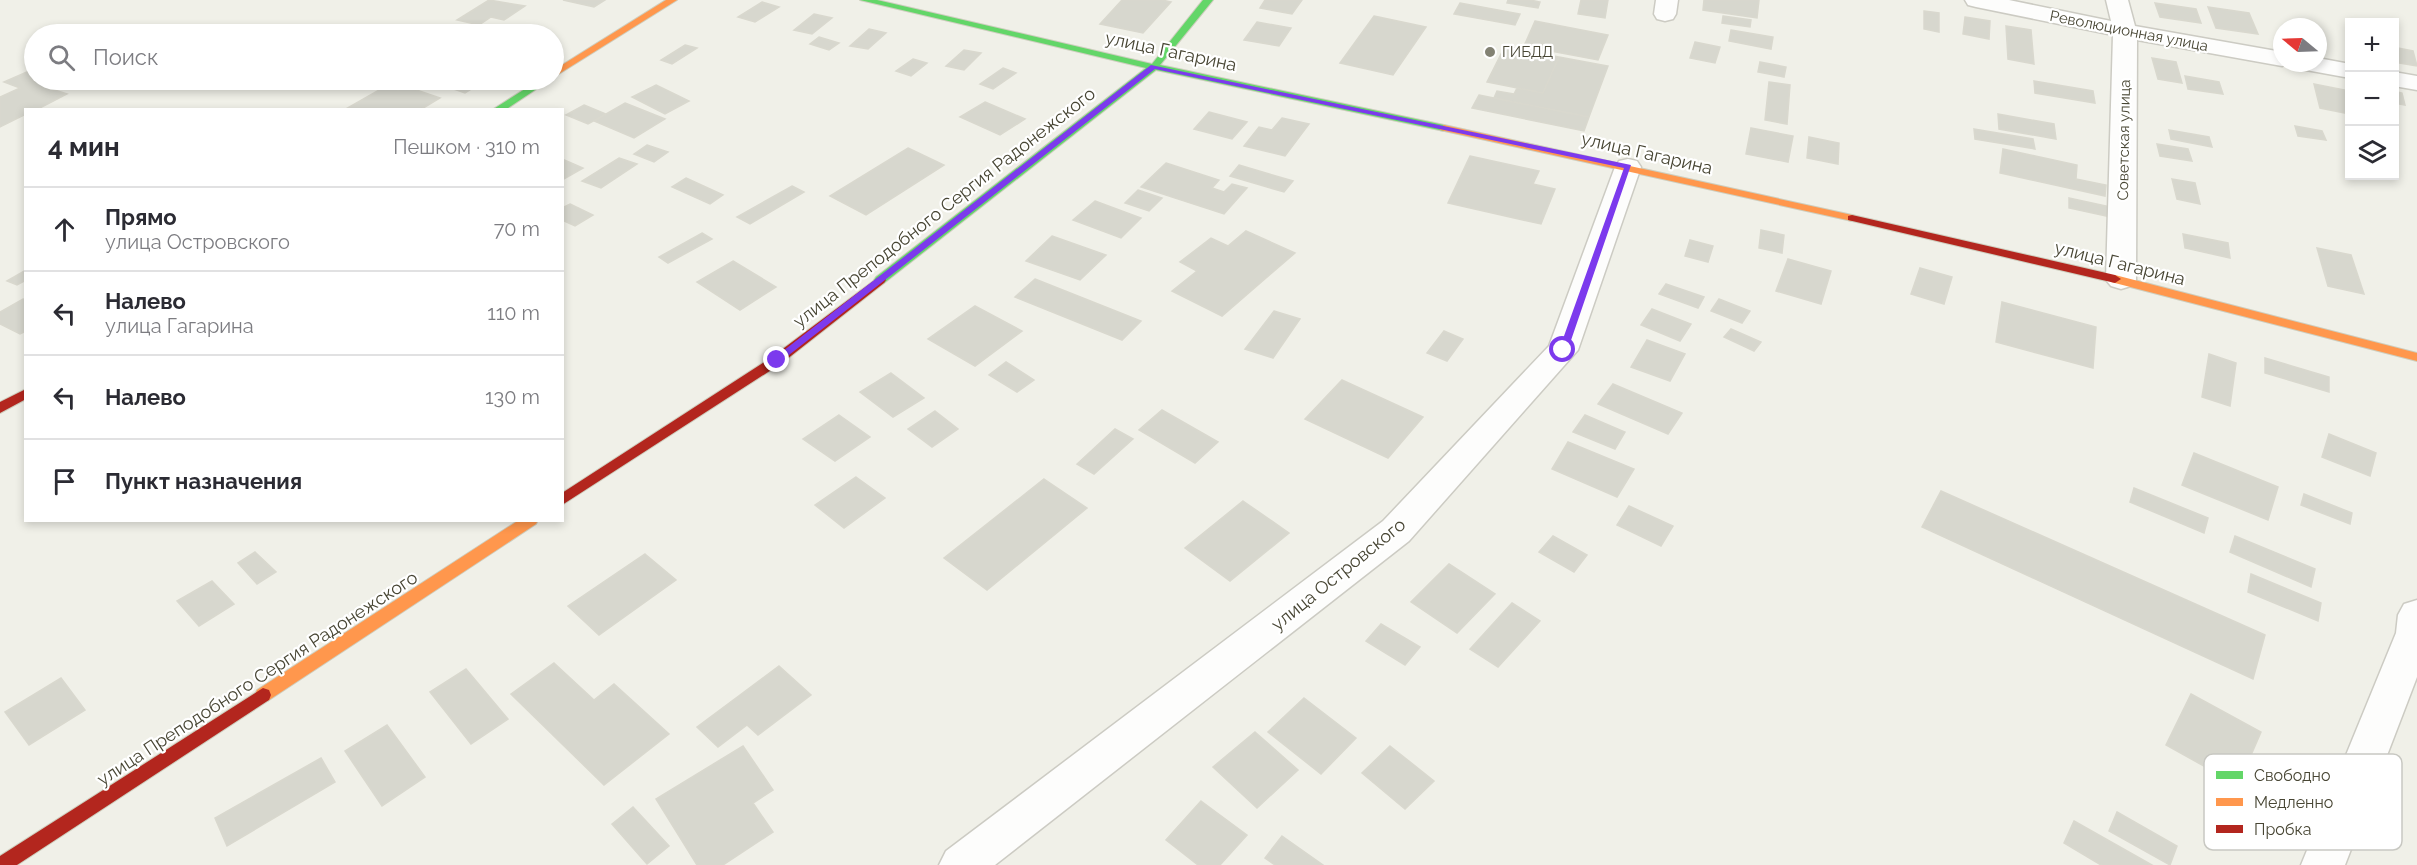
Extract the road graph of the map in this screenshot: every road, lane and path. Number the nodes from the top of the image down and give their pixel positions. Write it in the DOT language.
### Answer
graph roads {
  1 [pos="672,0"];
  2 [pos="865,0"];
  3 [pos="1208,0"];
  4 [pos="1976,0"];
  5 [pos="2117,0"];
  6 [pos="2125,31"];
  7 [pos="2273,57"];
  8 [pos="1154,67"];
  9 [pos="2327,67"];
  10 [pos="564,68"];
  11 [pos="2345,70"];
  12 [pos="2399,80"];
  13 [pos="2417,83"];
  14 [pos="529,90"];
  15 [pos="500,108"];
  16 [pos="1628,166"];
  17 [pos="2121,280"];
  18 [pos="2417,357"];
  19 [pos="24,394"];
  20 [pos="0,408"];
  21 [pos="564,499"];
  22 [pos="528,522"];
  23 [pos="2416,627"];
  24 [pos="2366,754"];
  25 [pos="2329,850"];
  26 [pos="2,865"];
  27 [pos="961,865"];
  28 [pos="2323,865"];
  1 -- 10 [label="street"];
  2 -- 8 [label="street, улица Гагарина"];
  3 -- 8 [label="street, улица Преподобного Сергия Радонежского"];
  4 -- 6 [label="street, Революционная улица"];
  5 -- 6 [label="street, Советская улица"];
  6 -- 7 [label="street, Революционная улица"];
  6 -- 17 [label="street, Советская улица"];
  8 -- 16 [label="street, улица Гагарина"];
  8 -- 21 [label="street, улица Преподобного Сергия Радонежского"];
  9 -- 11 [label="street"];
  12 -- 13 [label="street"];
  14 -- 15 [label="street"];
  16 -- 17 [label="street, улица Гагарина"];
  16 -- 27 [label="street, улица Островского"];
  17 -- 18 [label="street, улица Гагарина"];
  19 -- 20 [label="street"];
  22 -- 26 [label="street, улица Преподобного Сергия Радонежского"];
  23 -- 24 [label="street"];
  25 -- 28 [label="street"];
}
